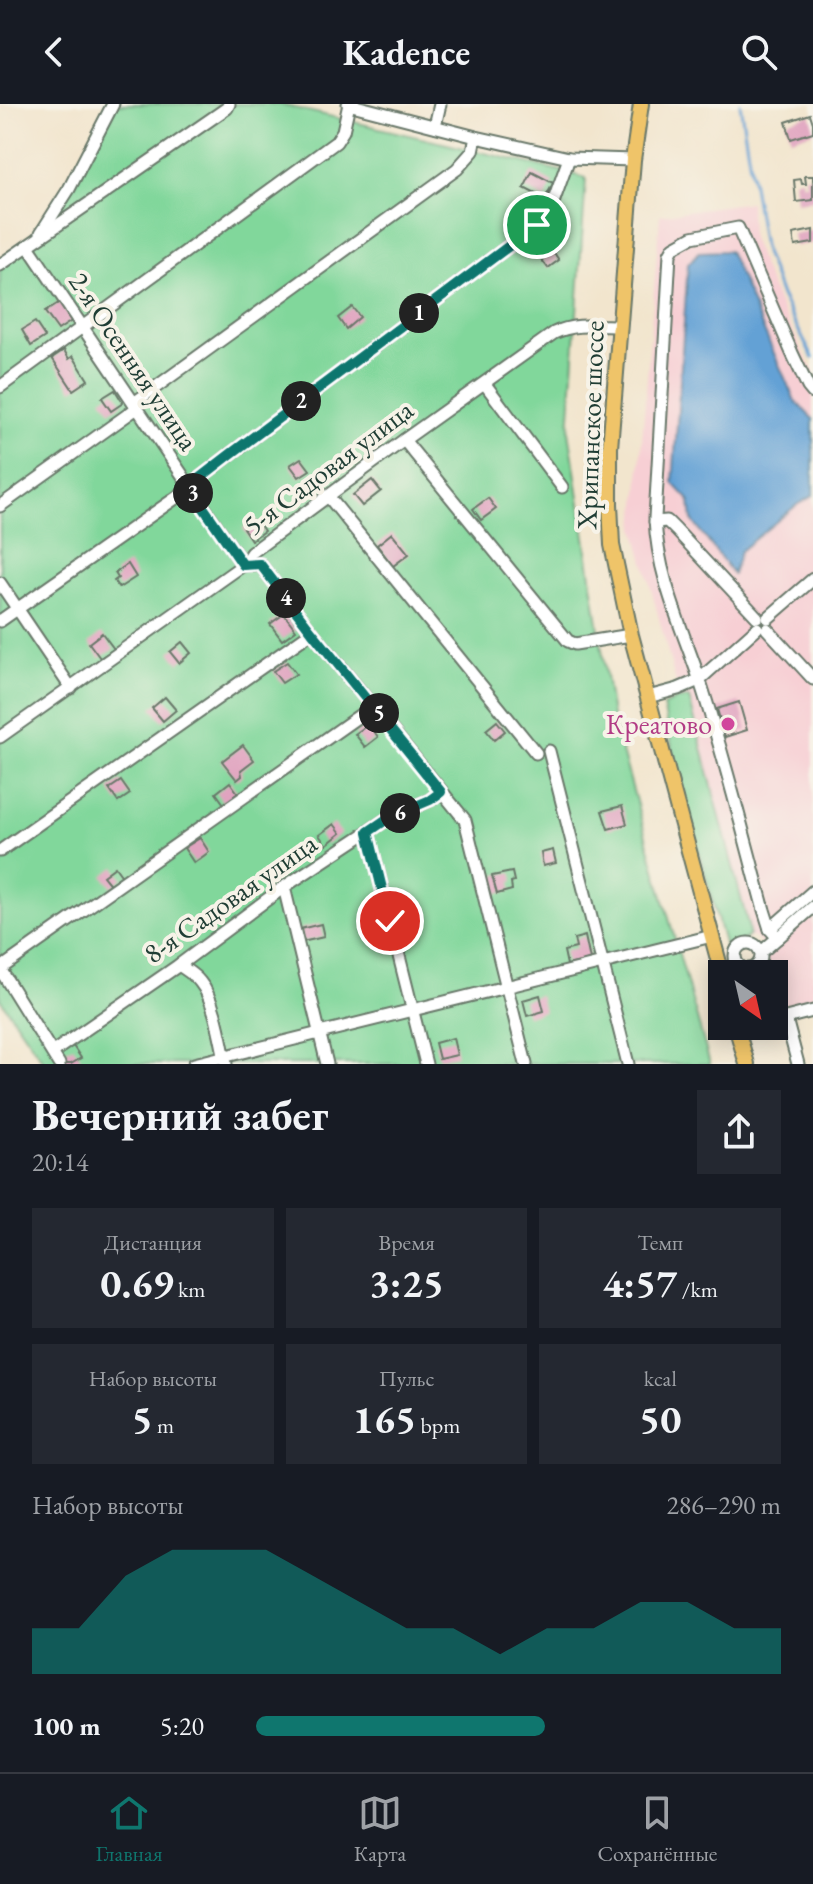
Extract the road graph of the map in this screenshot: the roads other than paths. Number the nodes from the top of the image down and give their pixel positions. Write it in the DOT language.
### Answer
graph roads {
  1 [pos="113,104"];
  2 [pos="229,104"];
  3 [pos="348,104"];
  4 [pos="440,104"];
  5 [pos="641,104"];
  6 [pos="435,126"];
  7 [pos="476,137"];
  8 [pos="569,158"];
  9 [pos="633,160"];
  10 [pos="33,242"];
  11 [pos="0,265"];
  12 [pos="83,326"];
  13 [pos="620,326"];
  14 [pos="485,384"];
  15 [pos="0,387"];
  16 [pos="813,393"];
  17 [pos="136,405"];
  18 [pos="404,440"];
  19 [pos="562,487"];
  20 [pos="190,488"];
  21 [pos="328,496"];
  22 [pos="0,506"];
  23 [pos="655,522"];
  24 [pos="243,565"];
  25 [pos="813,579"];
  26 [pos="0,583"];
  27 [pos="18,609"];
  28 [pos="0,621"];
  29 [pos="762,623"];
  30 [pos="312,632"];
  31 [pos="631,635"];
  32 [pos="813,679"];
  33 [pos="699,680"];
  34 [pos="71,688"];
  35 [pos="648,697"];
  36 [pos="373,706"];
  37 [pos="0,737"];
  38 [pos="549,751"];
  39 [pos="536,753"];
  40 [pos="441,792"];
  41 [pos="368,832"];
  42 [pos="0,851"];
  43 [pos="284,887"];
  44 [pos="813,891"];
  45 [pos="813,907"];
  46 [pos="774,934"];
  47 [pos="712,936"];
  48 [pos="760,951"];
  49 [pos="718,960"];
  50 [pos="735,960"];
  51 [pos="760,960"];
  52 [pos="603,963"];
  53 [pos="179,965"];
  54 [pos="0,969"];
  55 [pos="506,988"];
  56 [pos="412,1011"];
  57 [pos="813,1011"];
  58 [pos="788,1018"];
  59 [pos="319,1033"];
  60 [pos="740,1040"];
  61 [pos="788,1040"];
  62 [pos="53,1052"];
  63 [pos="225,1060"];
  64 [pos="59,1064"];
  65 [pos="194,1064"];
  66 [pos="327,1064"];
  67 [pos="426,1064"];
  68 [pos="526,1064"];
  69 [pos="628,1064"];
  70 [pos="747,1064"];
  71 [pos="798,1064"];
  1 -- 10 [label="street"];
  2 -- 10 [label="street"];
  3 -- 6 [label="street"];
  3 -- 12 [label="street"];
  4 -- 6 [label="street"];
  5 -- 9 [label="main road, Хрипанское шоссе"];
  6 -- 7 [label="street"];
  7 -- 8 [label="street"];
  7 -- 17 [label="street"];
  8 -- 9 [label="street"];
  8 -- 20 [label="street"];
  9 -- 13 [label="main road, Хрипанское шоссе"];
  10 -- 11 [label="street"];
  10 -- 12 [label="street, 2-я Осенняя улица"];
  12 -- 15 [label="street"];
  12 -- 17 [label="street, 2-я Осенняя улица"];
  13 -- 14 [label="street, 5-я Садовая улица"];
  13 -- 31 [label="main road, Хрипанское шоссе"];
  14 -- 18 [label="street, 5-я Садовая улица"];
  14 -- 19 [label="street"];
  16 -- 23 [label="street"];
  17 -- 20 [label="street, 2-я Осенняя улица"];
  17 -- 22 [label="street"];
  18 -- 21 [label="street, 5-я Садовая улица"];
  18 -- 31 [label="street"];
  20 -- 24 [label="street, 2-я Осенняя улица"];
  20 -- 27 [label="street"];
  21 -- 24 [label="street, 5-я Садовая улица"];
  21 -- 39 [label="street"];
  23 -- 29 [label="street"];
  23 -- 33 [label="street"];
  24 -- 30 [label="street, 2-я Осенняя улица"];
  24 -- 34 [label="street, 5-я Садовая улица"];
  25 -- 29 [label="street"];
  26 -- 27 [label="street"];
  27 -- 28 [label="street"];
  27 -- 34 [label="street"];
  29 -- 32 [label="street"];
  29 -- 33 [label="street"];
  30 -- 36 [label="street, 2-я Осенняя улица"];
  30 -- 42 [label="street"];
  31 -- 35 [label="main road, Хрипанское шоссе"];
  33 -- 35 [label="street"];
  33 -- 46 [label="street"];
  34 -- 37 [label="street, 5-я Садовая улица"];
  35 -- 47 [label="main road, Хрипанское шоссе"];
  36 -- 40 [label="street, 2-я Осенняя улица"];
  36 -- 54 [label="street"];
  38 -- 52 [label="street"];
  40 -- 41 [label="street, 8-я Садовая улица"];
  40 -- 55 [label="street, 2-я Осенняя улица"];
  41 -- 43 [label="street, 8-я Садовая улица"];
  41 -- 56 [label="street"];
  43 -- 53 [label="street, 8-я Садовая улица"];
  43 -- 59 [label="street"];
  44 -- 46 [label="street"];
  45 -- 46 [label="street"];
  46 -- 48 [label="street"];
  47 -- 49 [label="main road, Хрипанское шоссе"];
  47 -- 52 [label="street"];
  48 -- 50 [label="street"];
  48 -- 51 [label="street"];
  52 -- 55 [label="street"];
  52 -- 69 [label="street"];
  53 -- 62 [label="street, 8-я Садовая улица"];
  53 -- 63 [label="street"];
  54 -- 62 [label="street"];
  55 -- 56 [label="street"];
  55 -- 68 [label="street, 2-я Осенняя улица"];
  56 -- 59 [label="street"];
  56 -- 67 [label="street"];
  57 -- 58 [label="street"];
  59 -- 63 [label="street"];
  59 -- 66 [label="street"];
  60 -- 70 [label="main road"];
  61 -- 71 [label="street"];
  62 -- 64 [label="street"];
  63 -- 65 [label="street"];
}
